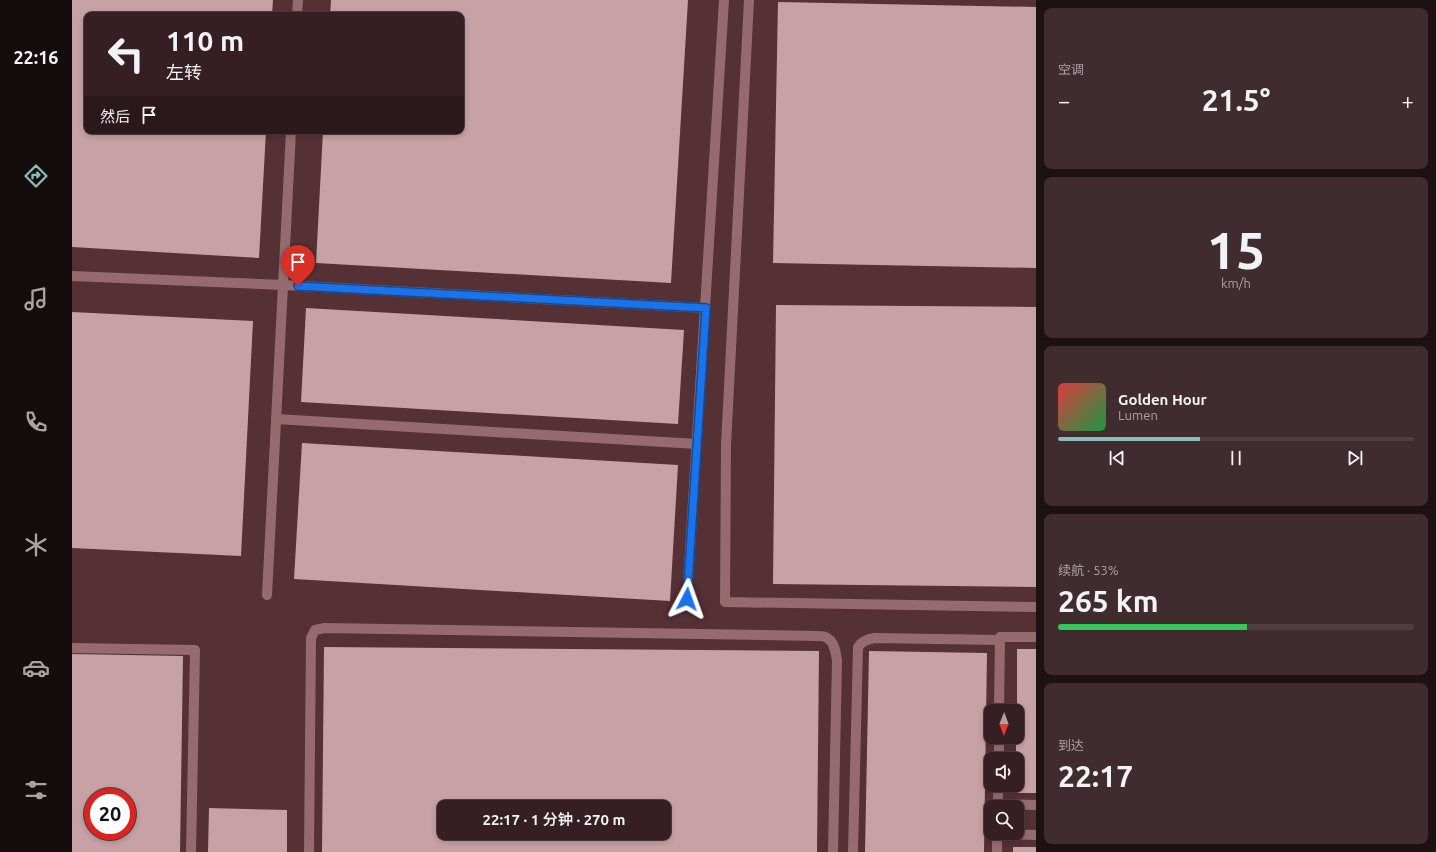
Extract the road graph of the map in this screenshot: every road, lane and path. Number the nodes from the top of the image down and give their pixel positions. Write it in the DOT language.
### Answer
graph roads {
  1 [pos="298,0"];
  2 [pos="724,0"];
  3 [pos="749,0"];
  4 [pos="297,12"];
  5 [pos="291,134"];
  6 [pos="72,276"];
  7 [pos="283,285"];
  8 [pos="706,308"];
  9 [pos="276,419"];
  10 [pos="697,444"];
  11 [pos="267,595"];
  12 [pos="687,599"];
  13 [pos="1036,607"];
  14 [pos="1036,637"];
  15 [pos="1000,640"];
  16 [pos="72,648"];
  17 [pos="999,704"];
  18 [pos="1024,805"];
  19 [pos="1036,805"];
  20 [pos="1024,835"];
  21 [pos="1036,835"];
  22 [pos="997,840"];
  23 [pos="191,852"];
  24 [pos="309,852"];
  25 [pos="833,852"];
  26 [pos="853,852"];
  27 [pos="997,852"];
  1 -- 4 [label="lane"];
  2 -- 8 [label="lane"];
  3 -- 13 [label="lane"];
  5 -- 7 [label="lane"];
  6 -- 7 [label="lane"];
  7 -- 8 [label="lane"];
  7 -- 9 [label="lane"];
  8 -- 10 [label="lane"];
  9 -- 10 [label="lane"];
  9 -- 11 [label="lane"];
  10 -- 12 [label="lane"];
  14 -- 15 [label="lane"];
  15 -- 17 [label="lane"];
  15 -- 26 [label="lane"];
  16 -- 23 [label="lane"];
  18 -- 19 [label="lane"];
  20 -- 21 [label="lane"];
  22 -- 27 [label="lane"];
  24 -- 25 [label="lane"];
}
